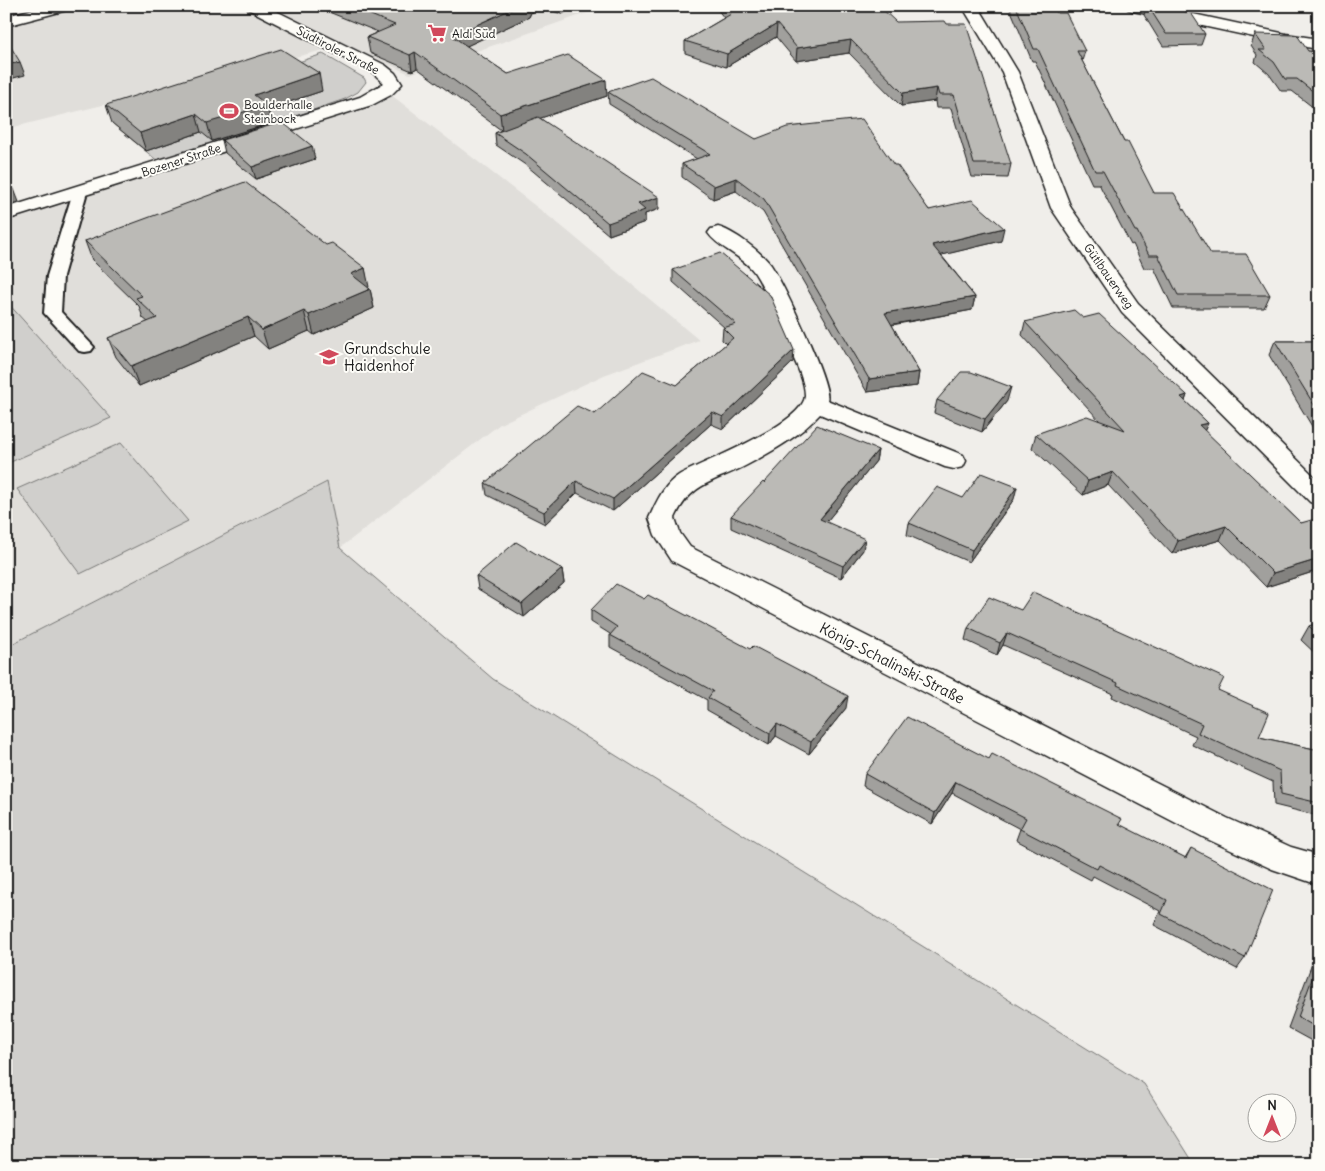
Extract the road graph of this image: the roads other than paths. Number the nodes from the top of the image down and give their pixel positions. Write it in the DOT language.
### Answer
graph roads {
  1 [pos="66,6"];
  2 [pos="253,6"];
  3 [pos="970,6"];
  4 [pos="1133,6"];
  5 [pos="6,21"];
  6 [pos="1319,44"];
  7 [pos="393,84"];
  8 [pos="80,192"];
  9 [pos="6,214"];
  10 [pos="718,233"];
  11 [pos="85,347"];
  12 [pos="814,403"];
  13 [pos="954,461"];
  14 [pos="1319,496"];
  15 [pos="1319,870"];
  1 -- 5 [label="street"];
  2 -- 7 [label="street, Südtiroler Straße"];
  3 -- 14 [label="street, Gütlbauerweg"];
  4 -- 6 [label="street"];
  7 -- 8 [label="street, Bozener Straße"];
  8 -- 9 [label="street, Bozener Straße"];
  8 -- 11 [label="lane"];
  10 -- 12 [label="street"];
  12 -- 13 [label="street"];
  12 -- 15 [label="street, König-Schalinski-Straße"];
}
